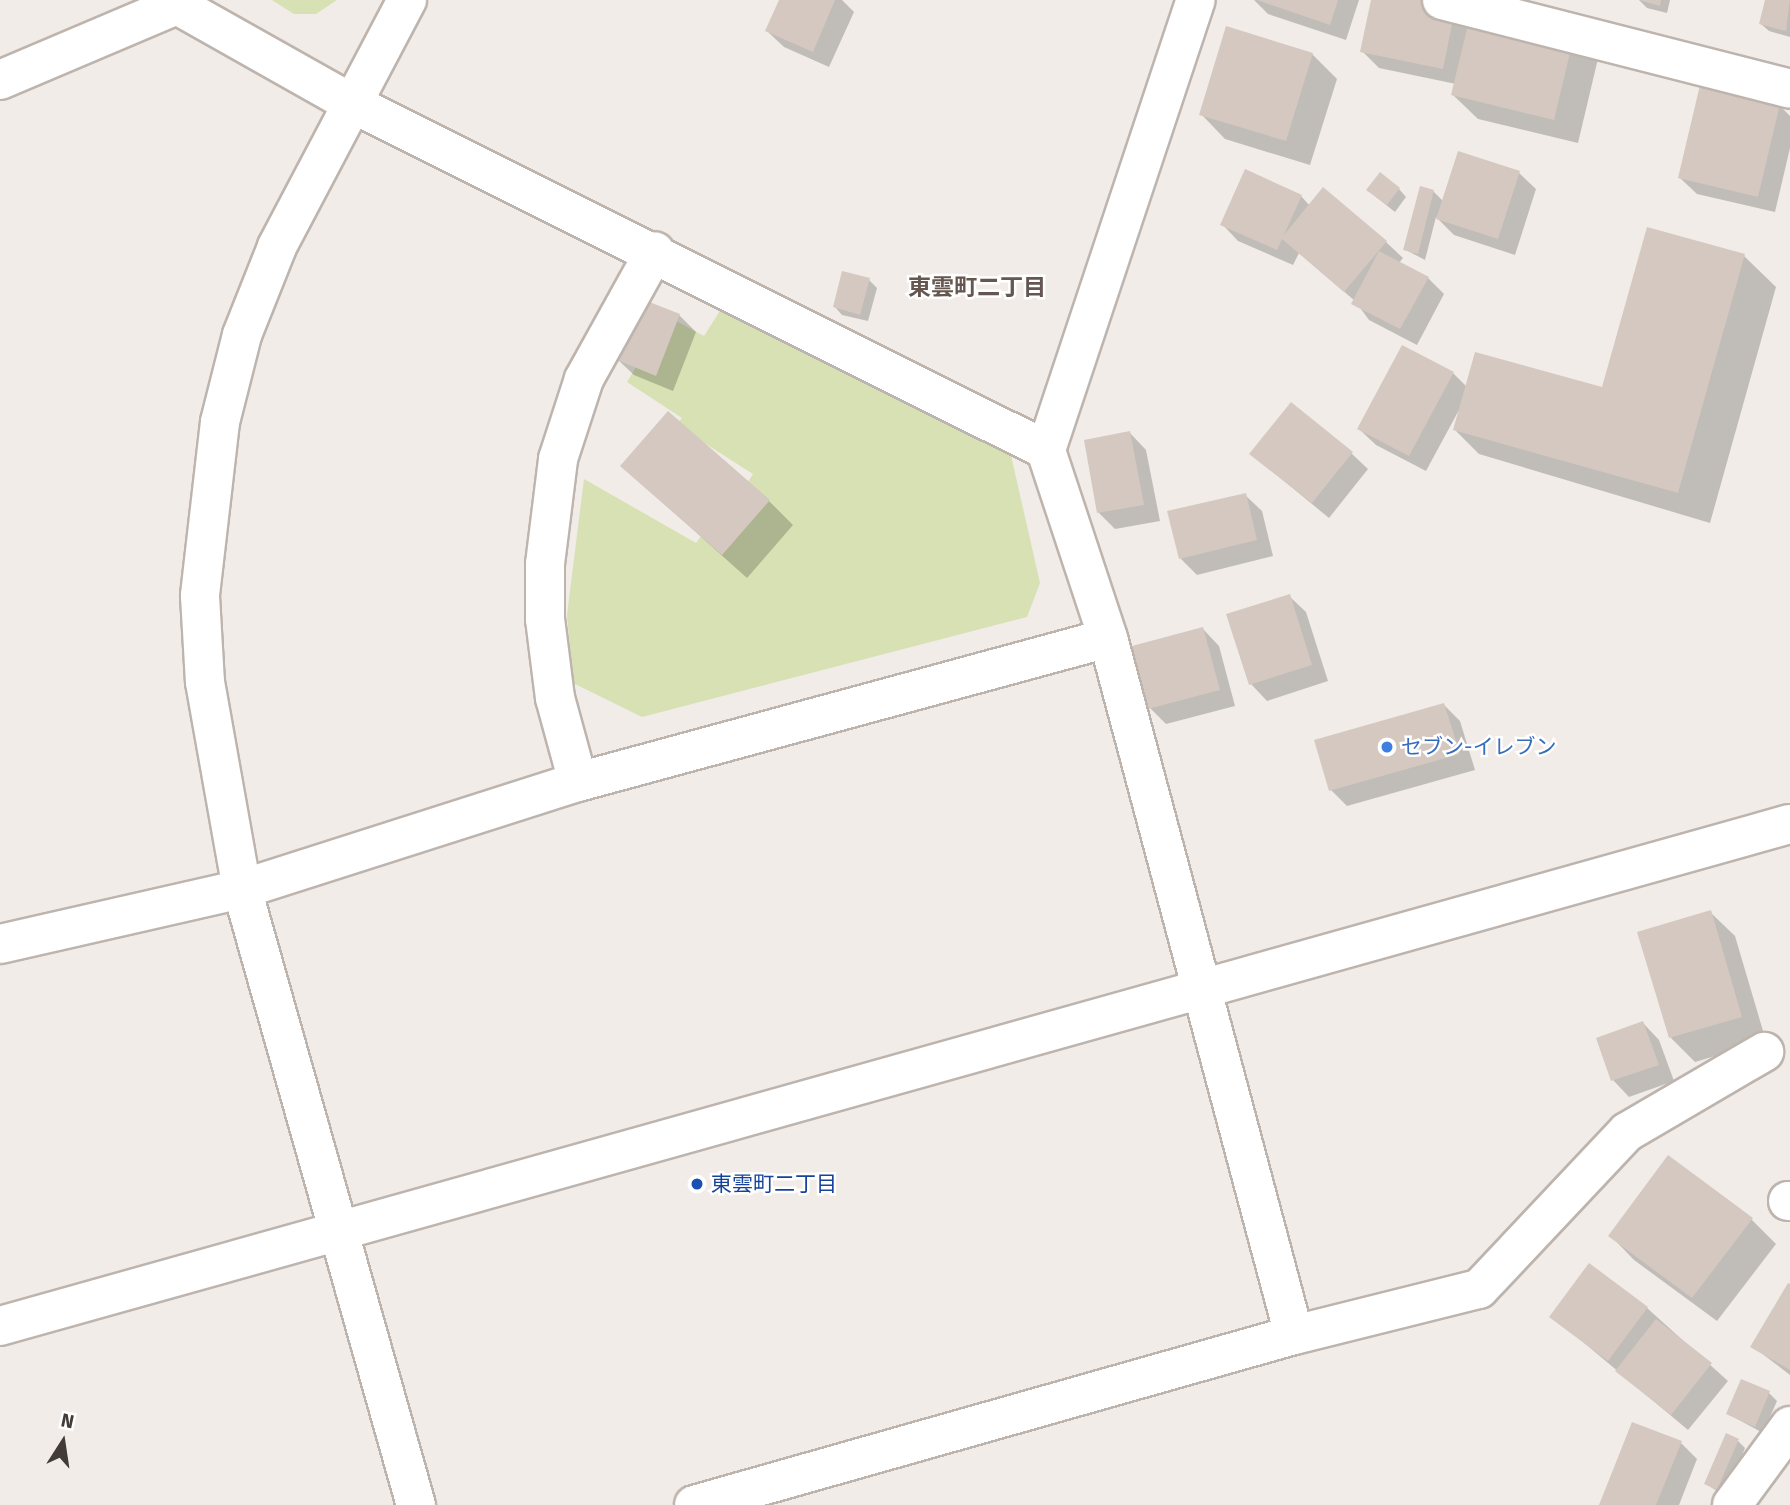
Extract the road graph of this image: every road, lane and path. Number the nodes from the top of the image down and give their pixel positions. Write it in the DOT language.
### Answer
graph roads {
  1 [pos="407,0"];
  2 [pos="1196,0"];
  3 [pos="1442,0"];
  4 [pos="176,3"];
  5 [pos="0,80"];
  6 [pos="1790,89"];
  7 [pos="354,104"];
  8 [pos="654,251"];
  9 [pos="1046,450"];
  10 [pos="1108,638"];
  11 [pos="578,782"];
  12 [pos="1790,824"];
  13 [pos="242,890"];
  14 [pos="0,944"];
  15 [pos="1199,992"];
  16 [pos="1764,1052"];
  17 [pos="335,1229"];
  18 [pos="0,1326"];
  19 [pos="1294,1335"];
  20 [pos="1790,1426"];
  21 [pos="416,1505"];
  22 [pos="694,1505"];
  23 [pos="1732,1505"];
  1 -- 7 [label="street"];
  2 -- 9 [label="street"];
  3 -- 6 [label="street"];
  4 -- 5 [label="street"];
  4 -- 7 [label="street"];
  7 -- 8 [label="street"];
  7 -- 13 [label="street"];
  8 -- 9 [label="street"];
  8 -- 11 [label="street"];
  9 -- 10 [label="street"];
  10 -- 11 [label="street"];
  10 -- 15 [label="street"];
  11 -- 13 [label="street"];
  12 -- 15 [label="street"];
  13 -- 14 [label="street"];
  13 -- 17 [label="street"];
  15 -- 17 [label="street"];
  15 -- 19 [label="street"];
  16 -- 19 [label="street"];
  17 -- 18 [label="street"];
  17 -- 21 [label="street"];
  19 -- 22 [label="street"];
  20 -- 23 [label="street"];
}
